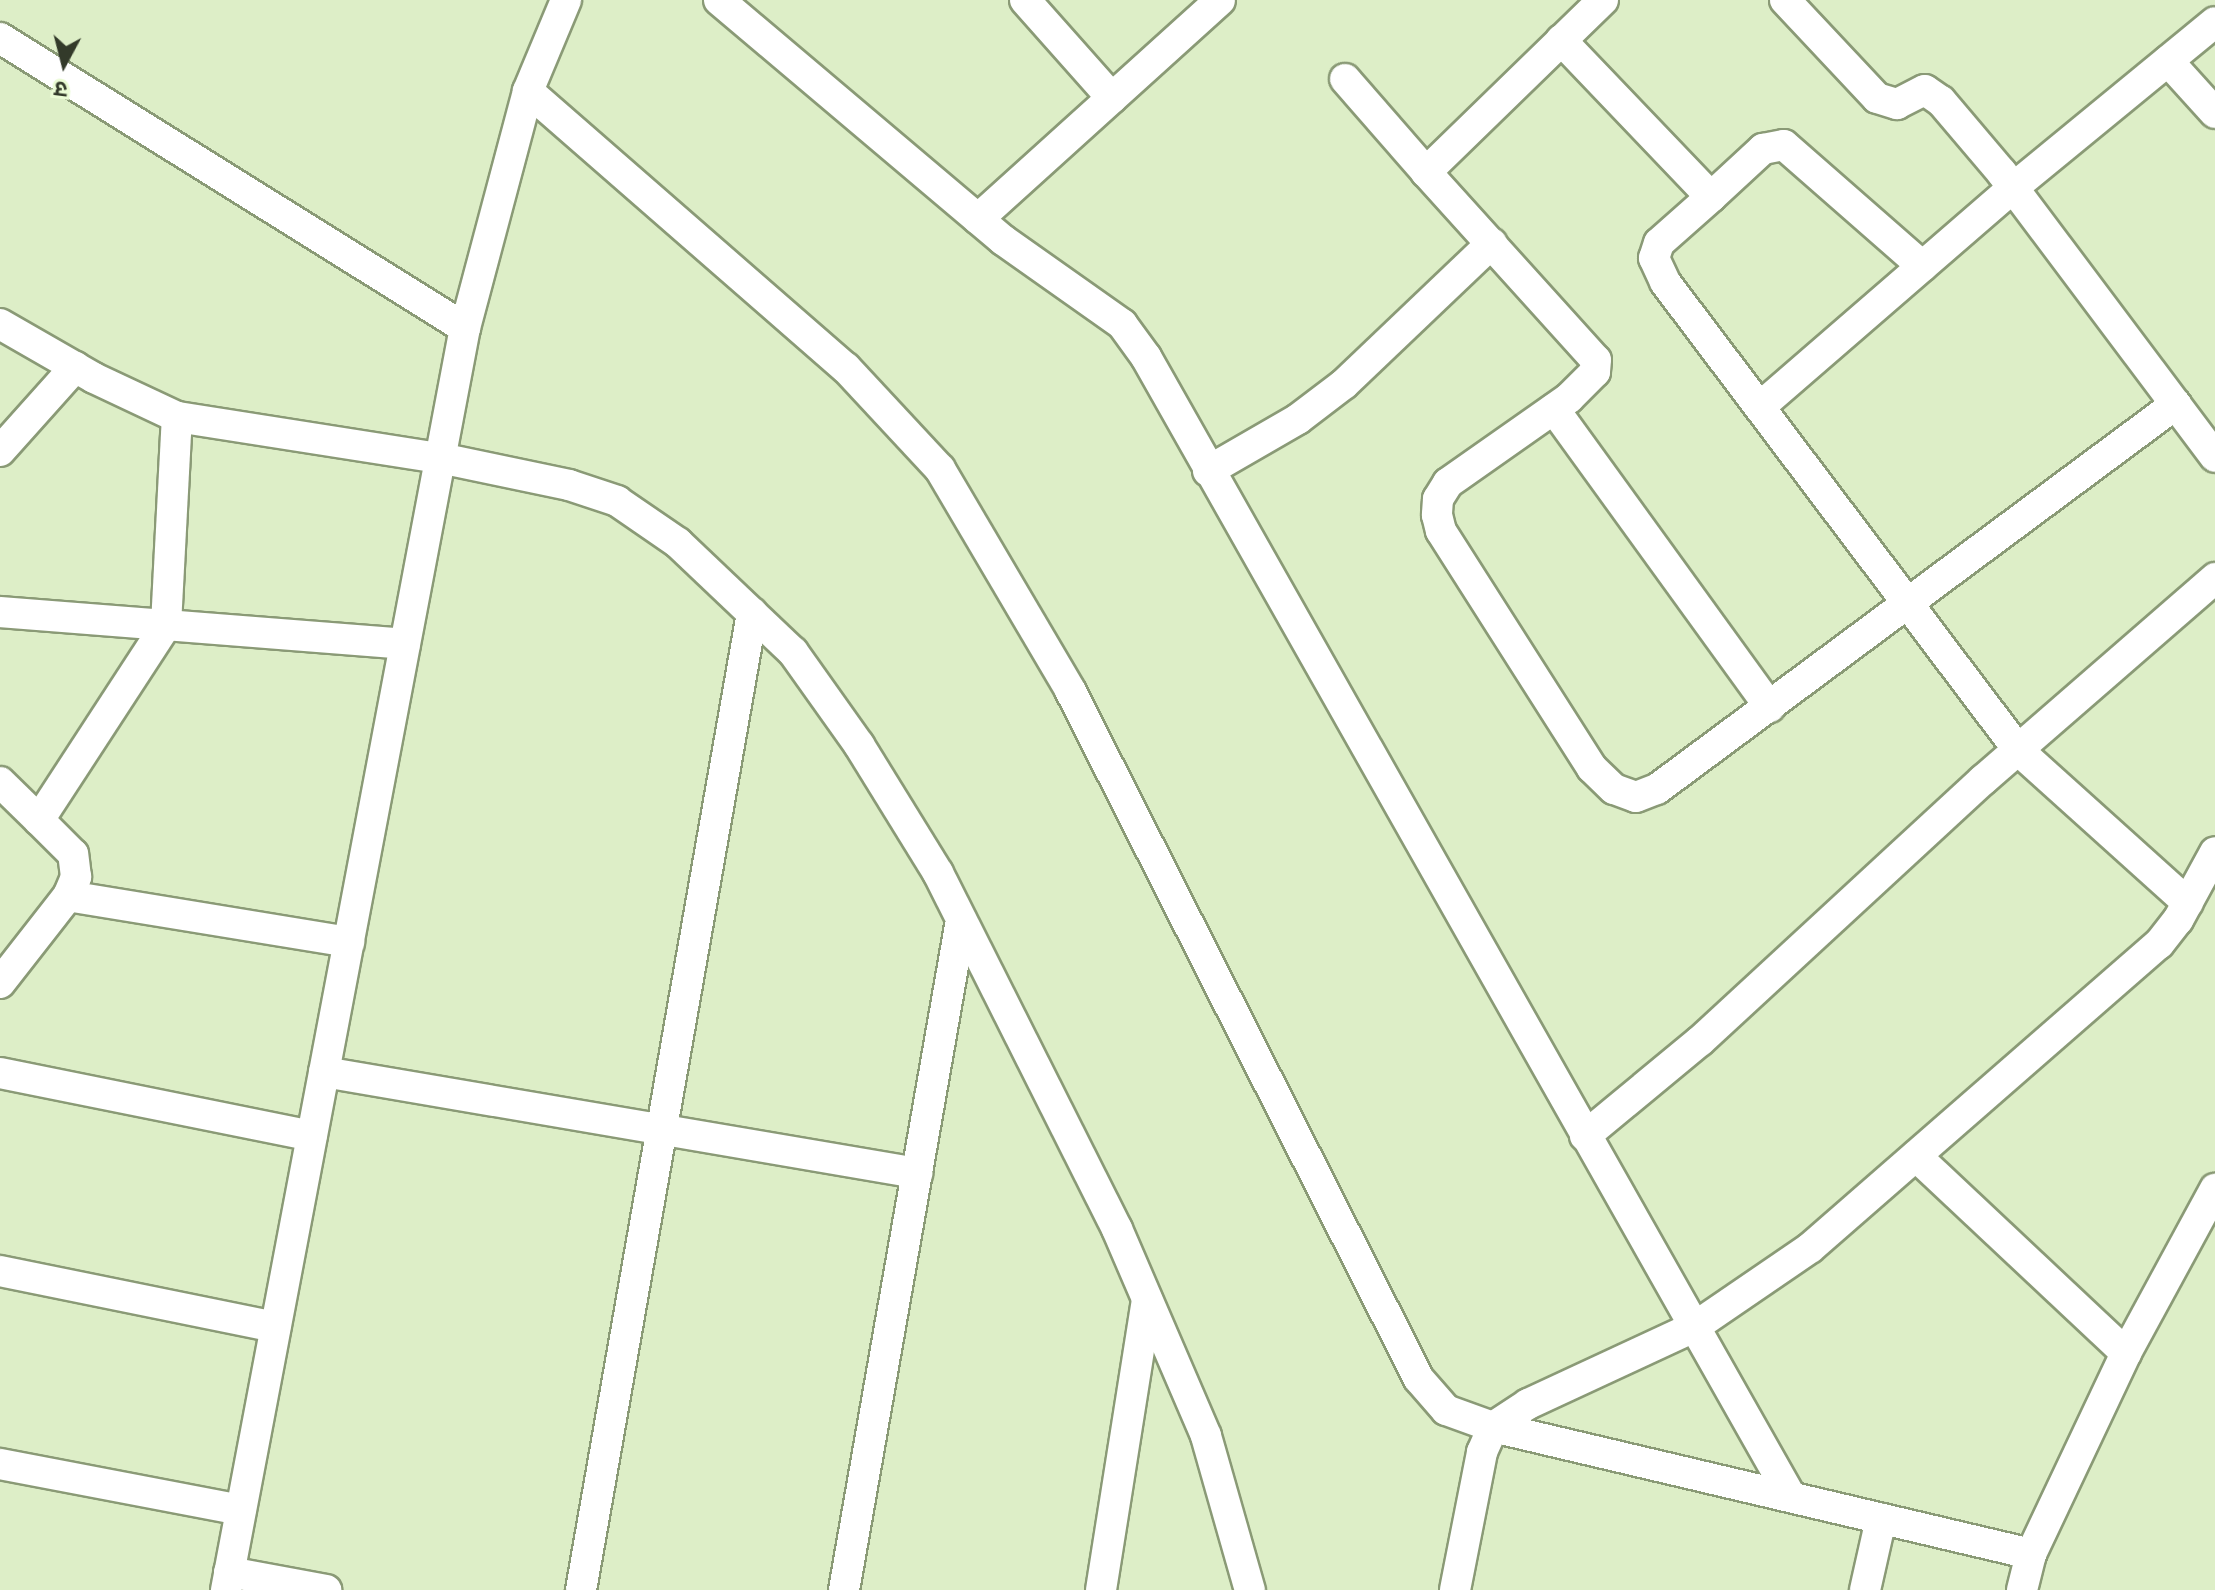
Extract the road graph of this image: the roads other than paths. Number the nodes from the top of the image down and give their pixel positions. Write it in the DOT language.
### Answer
graph roads {
  1 [pos="566,0"];
  2 [pos="719,0"];
  3 [pos="1025,0"];
  4 [pos="1220,0"];
  5 [pos="1603,0"];
  6 [pos="1785,0"];
  7 [pos="2215,22"];
  8 [pos="0,38"];
  9 [pos="1561,40"];
  10 [pos="2168,61"];
  11 [pos="1345,79"];
  12 [pos="528,91"];
  13 [pos="1112,98"];
  14 [pos="2215,113"];
  15 [pos="1426,172"];
  16 [pos="2013,188"];
  17 [pos="1711,197"];
  18 [pos="978,219"];
  19 [pos="1492,243"];
  20 [pos="1922,266"];
  21 [pos="0,324"];
  22 [pos="465,328"];
  23 [pos="75,367"];
  24 [pos="2176,404"];
  25 [pos="1761,406"];
  26 [pos="1554,409"];
  27 [pos="177,417"];
  28 [pos="0,451"];
  29 [pos="2215,457"];
  30 [pos="440,458"];
  31 [pos="1208,471"];
  32 [pos="2215,578"];
  33 [pos="1908,606"];
  34 [pos="0,612"];
  35 [pos="752,613"];
  36 [pos="166,625"];
  37 [pos="405,644"];
  38 [pos="1770,707"];
  39 [pos="2019,751"];
  40 [pos="0,782"];
  41 [pos="39,820"];
  42 [pos="2215,852"];
  43 [pos="68,896"];
  44 [pos="2188,903"];
  45 [pos="961,920"];
  46 [pos="349,942"];
  47 [pos="0,983"];
  48 [pos="324,1072"];
  49 [pos="0,1073"];
  50 [pos="664,1130"];
  51 [pos="312,1136"];
  52 [pos="1585,1136"];
  53 [pos="1916,1156"];
  54 [pos="917,1173"];
  55 [pos="2215,1189"];
  56 [pos="0,1271"];
  57 [pos="1147,1299"];
  58 [pos="1696,1326"];
  59 [pos="275,1327"];
  60 [pos="2126,1353"];
  61 [pos="1493,1427"];
  62 [pos="0,1464"];
  63 [pos="1791,1497"];
  64 [pos="241,1510"];
  65 [pos="1881,1519"];
  66 [pos="2031,1554"];
  67 [pos="227,1581"];
  68 [pos="326,1590"];
  69 [pos="581,1590"];
  70 [pos="844,1590"];
  71 [pos="1101,1590"];
  72 [pos="1250,1590"];
  73 [pos="1455,1590"];
  74 [pos="1865,1590"];
  75 [pos="2022,1590"];
  1 -- 12 [label="street"];
  2 -- 18 [label="street"];
  3 -- 13 [label="street"];
  4 -- 13 [label="street"];
  5 -- 9 [label="street"];
  6 -- 16 [label="street"];
  7 -- 10 [label="street"];
  8 -- 22 [label="street"];
  9 -- 15 [label="street"];
  9 -- 17 [label="street"];
  10 -- 14 [label="street"];
  10 -- 16 [label="street"];
  11 -- 15 [label="street"];
  12 -- 22 [label="street"];
  12 -- 61 [label="street"];
  13 -- 18 [label="street"];
  15 -- 19 [label="street"];
  16 -- 20 [label="street"];
  16 -- 24 [label="street"];
  17 -- 20 [label="street"];
  17 -- 25 [label="street"];
  18 -- 31 [label="street"];
  19 -- 26 [label="street"];
  19 -- 31 [label="street"];
  20 -- 25 [label="street"];
  21 -- 23 [label="street"];
  22 -- 30 [label="street"];
  23 -- 27 [label="street"];
  23 -- 28 [label="street"];
  24 -- 29 [label="street"];
  24 -- 33 [label="street"];
  25 -- 33 [label="street"];
  26 -- 38 [label="street"];
  26 -- 38 [label="street"];
  27 -- 30 [label="street"];
  27 -- 36 [label="street"];
  30 -- 35 [label="street"];
  30 -- 37 [label="street"];
  31 -- 52 [label="street"];
  32 -- 39 [label="street"];
  33 -- 38 [label="street"];
  33 -- 39 [label="street"];
  34 -- 36 [label="street"];
  35 -- 45 [label="street"];
  35 -- 50 [label="street"];
  36 -- 37 [label="street"];
  36 -- 41 [label="street"];
  37 -- 46 [label="street"];
  39 -- 44 [label="street"];
  39 -- 52 [label="street"];
  40 -- 41 [label="street"];
  41 -- 43 [label="street"];
  42 -- 44 [label="street"];
  43 -- 46 [label="street"];
  43 -- 47 [label="street"];
  44 -- 53 [label="street"];
  45 -- 54 [label="street"];
  45 -- 57 [label="street"];
  46 -- 48 [label="street"];
  48 -- 50 [label="street"];
  48 -- 51 [label="street"];
  49 -- 51 [label="street"];
  50 -- 54 [label="street"];
  50 -- 69 [label="street"];
  51 -- 59 [label="street"];
  52 -- 58 [label="street"];
  53 -- 58 [label="street"];
  53 -- 60 [label="street"];
  54 -- 70 [label="street"];
  55 -- 60 [label="street"];
  56 -- 59 [label="street"];
  57 -- 71 [label="street"];
  57 -- 72 [label="street"];
  58 -- 61 [label="street"];
  58 -- 63 [label="street"];
  59 -- 64 [label="street"];
  60 -- 66 [label="street"];
  61 -- 63 [label="street"];
  61 -- 73 [label="street"];
  62 -- 64 [label="street"];
  63 -- 65 [label="street"];
  64 -- 67 [label="street"];
  65 -- 66 [label="street"];
  65 -- 74 [label="street"];
  66 -- 75 [label="street"];
  67 -- 68 [label="street"];
}
